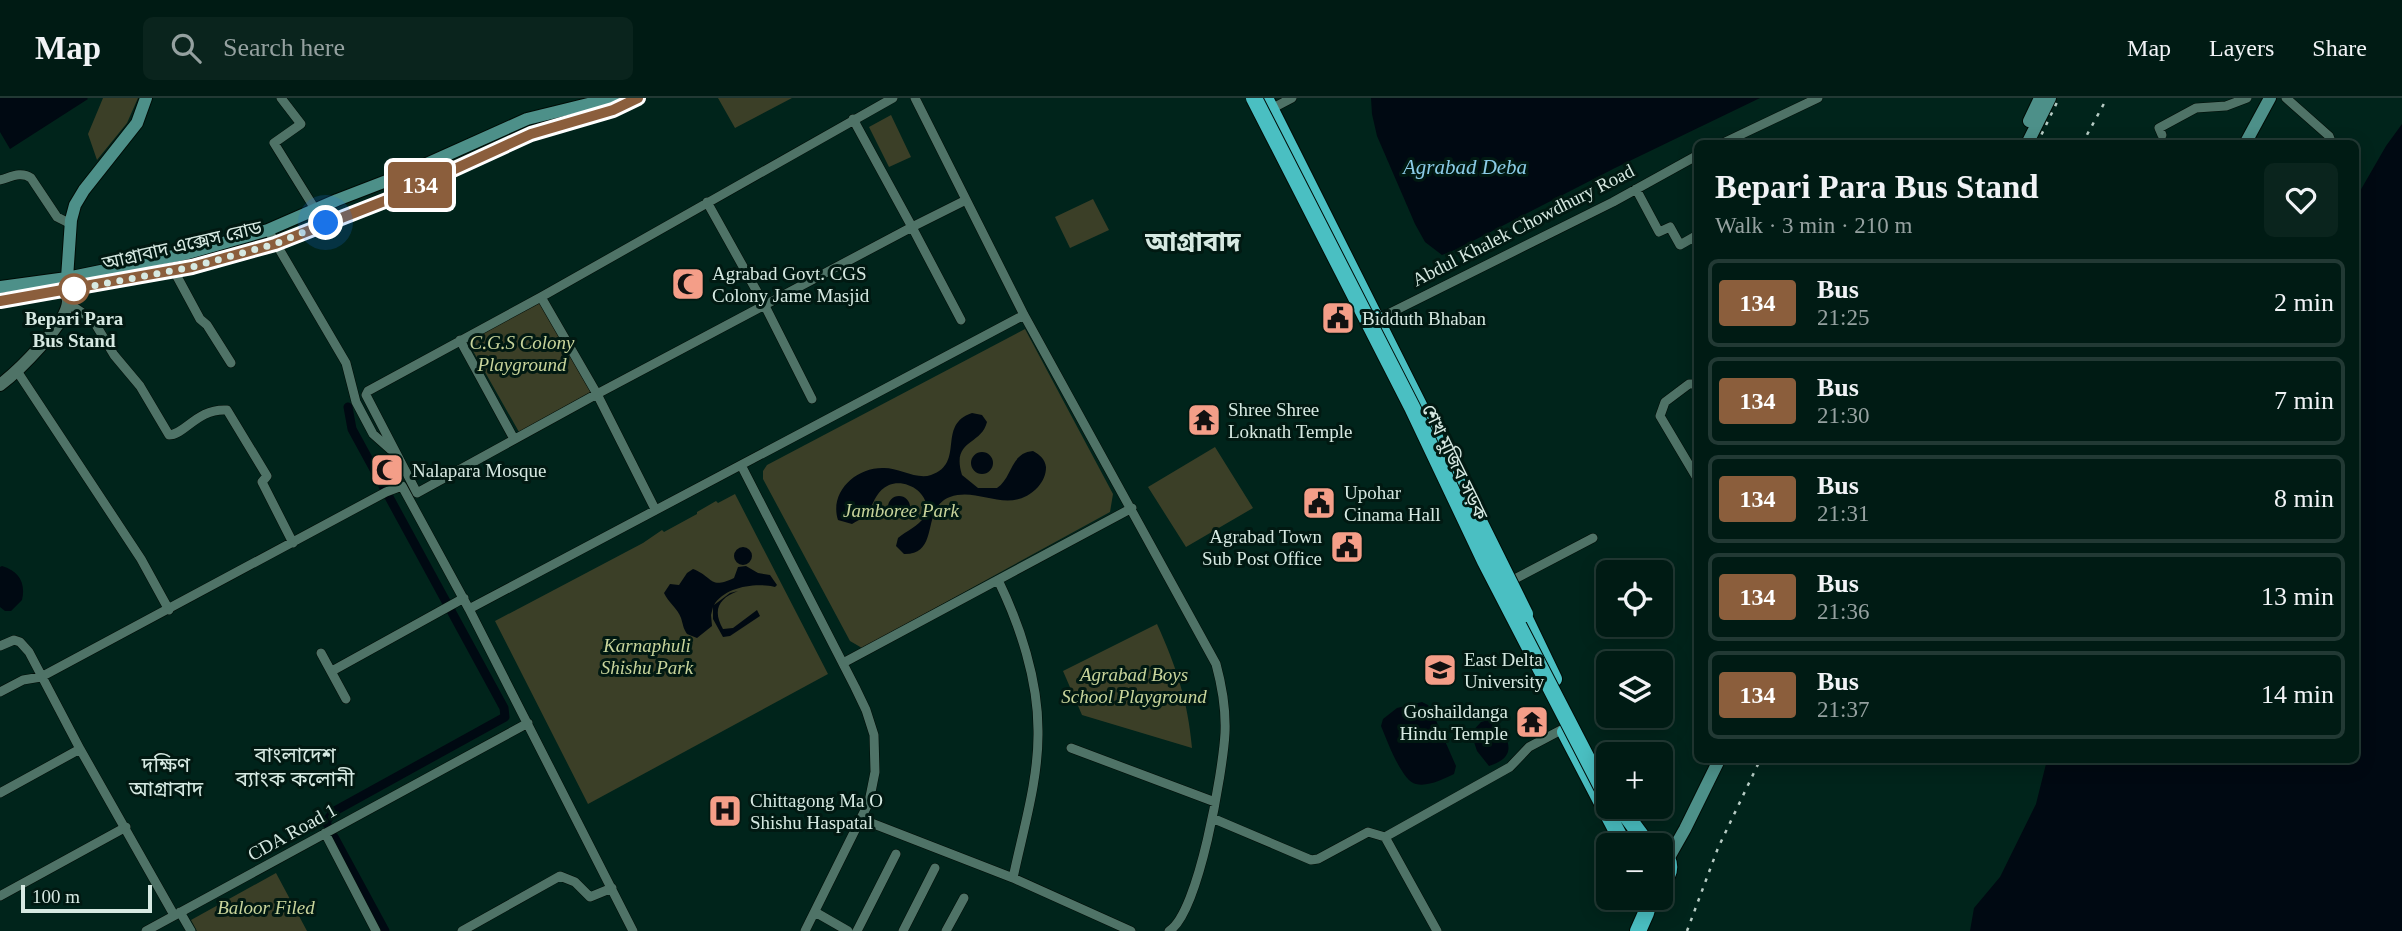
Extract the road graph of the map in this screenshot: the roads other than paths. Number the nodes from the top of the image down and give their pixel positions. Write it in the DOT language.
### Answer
graph roads {
  1 [pos="146,98"];
  2 [pos="281,98"];
  3 [pos="613,98"];
  4 [pos="638,98"];
  5 [pos="893,98"];
  6 [pos="915,98"];
  7 [pos="1248,98"];
  8 [pos="1254,98"];
  9 [pos="1292,98"];
  10 [pos="1818,98"];
  11 [pos="2040,98"];
  12 [pos="2050,98"];
  13 [pos="2247,98"];
  14 [pos="2286,98"];
  15 [pos="2265,99"];
  16 [pos="1267,102"];
  17 [pos="579,108"];
  18 [pos="853,119"];
  19 [pos="2162,135"];
  20 [pos="1729,140"];
  21 [pos="2021,140"];
  22 [pos="2029,140"];
  23 [pos="2247,140"];
  24 [pos="2330,140"];
  25 [pos="1694,157"];
  26 [pos="0,180"];
  27 [pos="1636,189"];
  28 [pos="966,200"];
  29 [pos="707,202"];
  30 [pos="315,209"];
  31 [pos="71,224"];
  32 [pos="912,227"];
  33 [pos="268,230"];
  34 [pos="1694,238"];
  35 [pos="275,244"];
  36 [pos="173,270"];
  37 [pos="0,287"];
  38 [pos="67,290"];
  39 [pos="541,297"];
  40 [pos="0,301"];
  41 [pos="765,306"];
  42 [pos="1024,315"];
  43 [pos="961,320"];
  44 [pos="1371,323"];
  45 [pos="460,340"];
  46 [pos="231,363"];
  47 [pos="17,371"];
  48 [pos="1694,384"];
  49 [pos="0,386"];
  50 [pos="597,394"];
  51 [pos="811,399"];
  52 [pos="514,439"];
  53 [pos="741,465"];
  54 [pos="1694,473"];
  55 [pos="400,486"];
  56 [pos="1132,508"];
  57 [pos="655,509"];
  58 [pos="1593,538"];
  59 [pos="293,543"];
  60 [pos="998,580"];
  61 [pos="1507,583"];
  62 [pos="463,598"];
  63 [pos="469,609"];
  64 [pos="169,610"];
  65 [pos="0,646"];
  66 [pos="321,653"];
  67 [pos="843,663"];
  68 [pos="332,671"];
  69 [pos="41,677"];
  70 [pos="0,692"];
  71 [pos="346,699"];
  72 [pos="528,723"];
  73 [pos="1563,729"];
  74 [pos="1071,748"];
  75 [pos="80,750"];
  76 [pos="1596,757"];
  77 [pos="1596,762"];
  78 [pos="1718,763"];
  79 [pos="1596,776"];
  80 [pos="0,793"];
  81 [pos="1214,802"];
  82 [pos="1212,818"];
  83 [pos="861,819"];
  84 [pos="126,827"];
  85 [pos="325,833"];
  86 [pos="1618,833"];
  87 [pos="1385,836"];
  88 [pos="1673,844"];
  89 [pos="896,854"];
  90 [pos="935,868"];
  91 [pos="1013,878"];
  92 [pos="612,888"];
  93 [pos="0,896"];
  94 [pos="964,898"];
  95 [pos="1636,910"];
  96 [pos="1649,910"];
  97 [pos="815,912"];
  98 [pos="177,914"];
  99 [pos="1176,929"];
  100 [pos="146,931"];
  101 [pos="191,931"];
  102 [pos="376,931"];
  103 [pos="461,931"];
  104 [pos="634,931"];
  105 [pos="806,931"];
  106 [pos="848,931"];
  107 [pos="857,931"];
  108 [pos="903,931"];
  109 [pos="946,931"];
  110 [pos="1131,931"];
  111 [pos="1437,931"];
  112 [pos="1630,931"];
  113 [pos="1641,931"];
  1 -- 31 [label="main road"];
  2 -- 30 [label="street"];
  3 -- 17 [label="main road, আগ্রাবাদ এক্সেস রোড"];
  4 -- 17 [label="main road, আগ্রাবাদ এক্সেস রোড"];
  5 -- 18 [label="street"];
  6 -- 28 [label="street"];
  7 -- 44 [label="highway, শেখ মুজিব সড়ক"];
  8 -- 79 [label="highway, bridge"];
  9 -- 16 [label="street"];
  10 -- 20 [label="street"];
  11 -- 21 [label="main road"];
  12 -- 22 [label="main road"];
  13 -- 19 [label="street"];
  14 -- 24 [label="street"];
  15 -- 23 [label="main road"];
  16 -- 44 [label="highway, শেখ মুজিব সড়ক"];
  16 -- 76 [label="highway, bridge"];
  17 -- 30 [label="main road, আগ্রাবাদ এক্সেস রোড"];
  17 -- 35 [label="main road, আগ্রাবাদ এক্সেস রোড"];
  18 -- 29 [label="street"];
  18 -- 32 [label="street"];
  25 -- 27 [label="street, Abdul Khalek Chowdhury Road"];
  26 -- 31 [label="street"];
  27 -- 34 [label="street"];
  27 -- 44 [label="street, Abdul Khalek Chowdhury Road"];
  28 -- 32 [label="street"];
  28 -- 42 [label="street"];
  29 -- 39 [label="street"];
  29 -- 41 [label="street"];
  30 -- 33 [label="main road, আগ্রাবাদ এক্সেস রোড"];
  31 -- 38 [label="main road"];
  32 -- 41 [label="street"];
  32 -- 43 [label="street"];
  33 -- 35 [label="street"];
  33 -- 38 [label="main road, আগ্রাবাদ এক্সেস রোড"];
  35 -- 36 [label="main road, আগ্রাবাদ এক্সেস রোড"];
  35 -- 55 [label="street"];
  36 -- 38 [label="main road, আগ্রাবাদ এক্সেস রোড"];
  36 -- 46 [label="street"];
  37 -- 38 [label="main road, আগ্রাবাদ এক্সেস রোড"];
  38 -- 40 [label="main road, আগ্রাবাদ এক্সেস রোড"];
  38 -- 47 [label="street"];
  38 -- 59 [label="street"];
  39 -- 45 [label="street"];
  39 -- 50 [label="street"];
  41 -- 50 [label="street"];
  41 -- 51 [label="street"];
  42 -- 53 [label="street"];
  42 -- 56 [label="street"];
  44 -- 61 [label="highway, শেখ মুজিব সড়ক"];
  44 -- 73 [label="highway, শেখ মুজিব সড়ক"];
  45 -- 52 [label="street"];
  45 -- 52 [label="street"];
  47 -- 49 [label="street"];
  47 -- 64 [label="street"];
  48 -- 54 [label="street"];
  50 -- 52 [label="street"];
  50 -- 57 [label="street"];
  53 -- 57 [label="street"];
  53 -- 67 [label="street"];
  55 -- 59 [label="street"];
  55 -- 62 [label="street"];
  56 -- 60 [label="street"];
  56 -- 81 [label="street"];
  57 -- 63 [label="street"];
  58 -- 61 [label="street"];
  59 -- 64 [label="street"];
  60 -- 67 [label="street"];
  60 -- 91 [label="street"];
  61 -- 77 [label="highway, শেখ মুজিব সড়ক"];
  62 -- 63 [label="street"];
  62 -- 68 [label="street"];
  63 -- 72 [label="street"];
  64 -- 69 [label="street"];
  65 -- 69 [label="street"];
  66 -- 68 [label="street"];
  67 -- 83 [label="street"];
  68 -- 71 [label="street"];
  69 -- 70 [label="street"];
  69 -- 75 [label="street"];
  72 -- 85 [label="street, CDA Road 1"];
  72 -- 92 [label="street"];
  73 -- 86 [label="highway, শেখ মুজিব সড়ক"];
  73 -- 87 [label="street"];
  74 -- 81 [label="street"];
  75 -- 80 [label="street"];
  75 -- 84 [label="street"];
  78 -- 88 [label="main road"];
  81 -- 82 [label="street"];
  82 -- 87 [label="street"];
  82 -- 99 [label="street"];
  83 -- 91 [label="street"];
  83 -- 97 [label="street"];
  84 -- 93 [label="street"];
  84 -- 98 [label="street"];
  85 -- 98 [label="street, CDA Road 1"];
  85 -- 102 [label="street"];
  87 -- 111 [label="street"];
  89 -- 107 [label="street"];
  90 -- 108 [label="street"];
  91 -- 110 [label="street"];
  92 -- 103 [label="street"];
  92 -- 104 [label="street"];
  94 -- 109 [label="street"];
  95 -- 112 [label="highway"];
  96 -- 113 [label="highway"];
  97 -- 105 [label="street"];
  97 -- 106 [label="street"];
  98 -- 100 [label="street, CDA Road 1"];
  98 -- 101 [label="street"];
}
